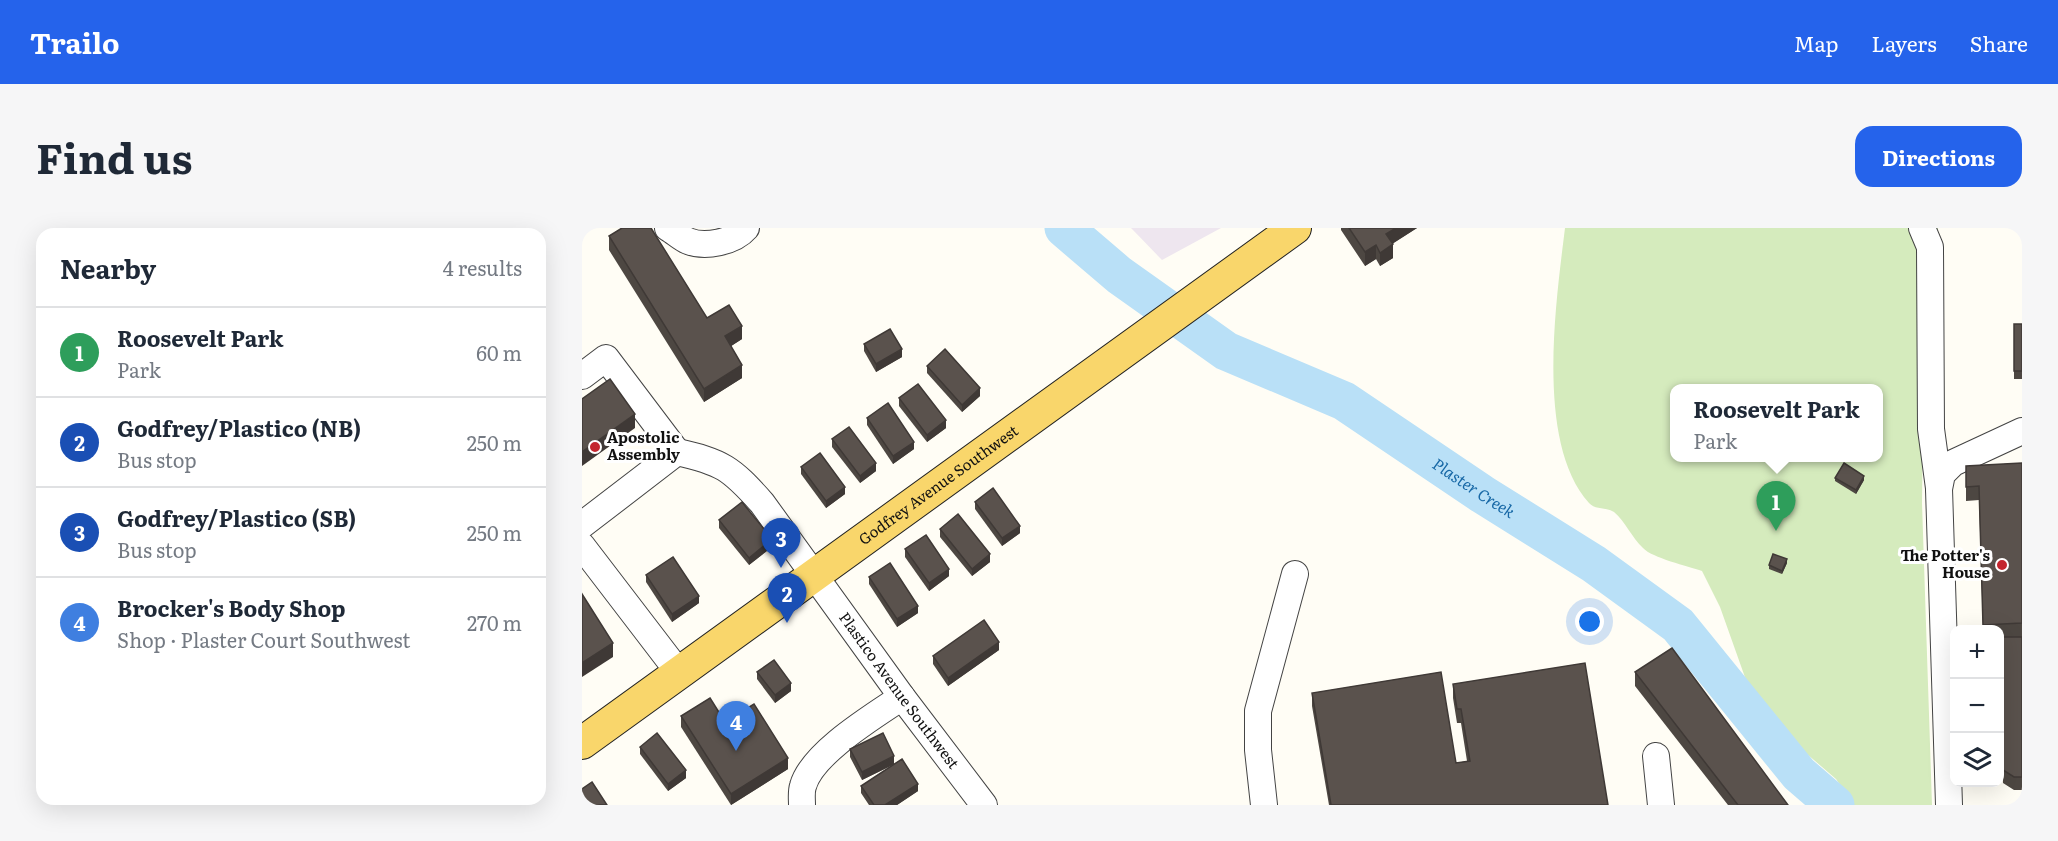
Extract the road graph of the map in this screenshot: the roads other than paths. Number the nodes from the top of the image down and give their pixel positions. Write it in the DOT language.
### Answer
graph roads {
  1 [pos="668,228"];
  2 [pos="746,228"];
  3 [pos="1295,228"];
  4 [pos="1922,228"];
  5 [pos="582,376"];
  6 [pos="2022,431"];
  7 [pos="677,452"];
  8 [pos="1939,489"];
  9 [pos="583,543"];
  10 [pos="1295,574"];
  11 [pos="814,577"];
  12 [pos="680,674"];
  13 [pos="902,698"];
  14 [pos="582,743"];
  15 [pos="1656,756"];
  16 [pos="802,805"];
  17 [pos="984,805"];
  18 [pos="1264,805"];
  19 [pos="1661,805"];
  20 [pos="1948,805"];
  1 -- 2 [label="street"];
  3 -- 11 [label="main road, Godfrey Avenue Southwest"];
  4 -- 8 [label="street"];
  5 -- 7 [label="street"];
  6 -- 8 [label="street"];
  7 -- 9 [label="street"];
  7 -- 11 [label="street, Plastico Avenue Southwest"];
  8 -- 20 [label="street"];
  9 -- 12 [label="street"];
  10 -- 18 [label="street"];
  11 -- 12 [label="main road, Godfrey Avenue Southwest"];
  11 -- 13 [label="street, Plastico Avenue Southwest"];
  12 -- 14 [label="main road, Godfrey Avenue Southwest"];
  13 -- 16 [label="street"];
  13 -- 17 [label="street, Plastico Avenue Southwest"];
  15 -- 19 [label="street"];
}
